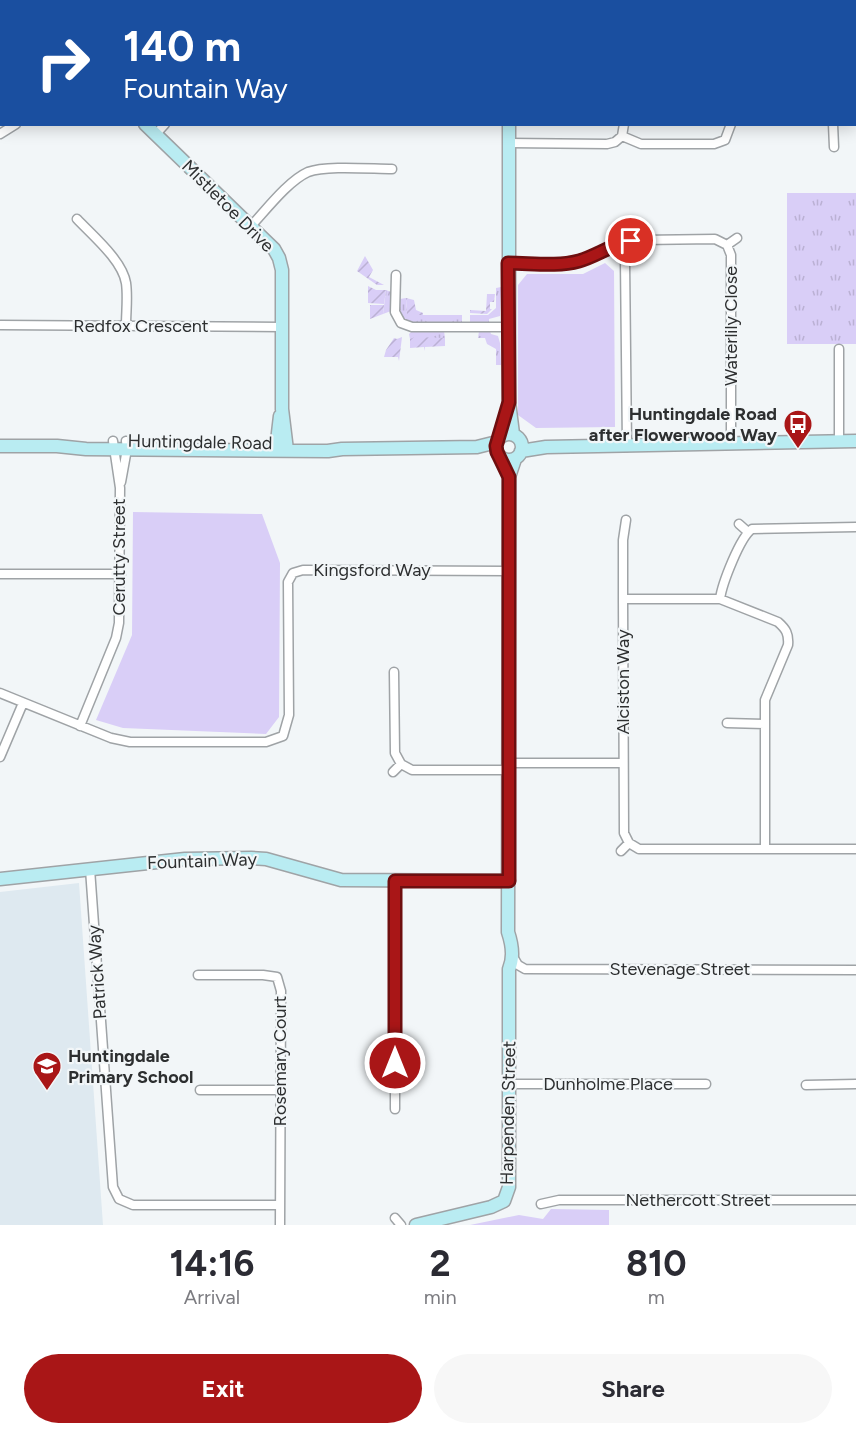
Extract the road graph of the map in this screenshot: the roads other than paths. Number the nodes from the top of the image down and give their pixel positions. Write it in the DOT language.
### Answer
graph roads {
  1 [pos="13,126"];
  2 [pos="147,126"];
  3 [pos="163,126"];
  4 [pos="509,126"];
  5 [pos="624,126"];
  6 [pos="730,126"];
  7 [pos="834,126"];
  8 [pos="0,134"];
  9 [pos="154,135"];
  10 [pos="622,136"];
  11 [pos="509,143"];
  12 [pos="834,147"];
  13 [pos="392,169"];
  14 [pos="77,219"];
  15 [pos="251,226"];
  16 [pos="737,238"];
  17 [pos="622,243"];
  18 [pos="727,245"];
  19 [pos="508,263"];
  20 [pos="396,275"];
  21 [pos="0,326"];
  22 [pos="126,326"];
  23 [pos="282,327"];
  24 [pos="509,327"];
  25 [pos="839,349"];
  26 [pos="509,402"];
  27 [pos="515,435"];
  28 [pos="839,441"];
  29 [pos="856,441"];
  30 [pos="731,444"];
  31 [pos="113,445"];
  32 [pos="126,445"];
  33 [pos="0,446"];
  34 [pos="281,446"];
  35 [pos="498,447"];
  36 [pos="546,447"];
  37 [pos="627,447"];
  38 [pos="518,455"];
  39 [pos="509,477"];
  40 [pos="120,488"];
  41 [pos="626,520"];
  42 [pos="739,524"];
  43 [pos="856,527"];
  44 [pos="748,532"];
  45 [pos="509,571"];
  46 [pos="0,574"];
  47 [pos="121,574"];
  48 [pos="623,598"];
  49 [pos="720,600"];
  50 [pos="394,672"];
  51 [pos="0,693"];
  52 [pos="23,703"];
  53 [pos="727,723"];
  54 [pos="765,724"];
  55 [pos="80,726"];
  56 [pos="0,757"];
  57 [pos="623,763"];
  58 [pos="401,764"];
  59 [pos="509,766"];
  60 [pos="393,772"];
  61 [pos="629,843"];
  62 [pos="765,848"];
  63 [pos="856,849"];
  64 [pos="621,851"];
  65 [pos="90,869"];
  66 [pos="0,879"];
  67 [pos="395,881"];
  68 [pos="509,881"];
  69 [pos="508,932"];
  70 [pos="512,954"];
  71 [pos="509,969"];
  72 [pos="856,970"];
  73 [pos="198,975"];
  74 [pos="509,1084"];
  75 [pos="706,1084"];
  76 [pos="856,1084"];
  77 [pos="806,1085"];
  78 [pos="200,1090"];
  79 [pos="281,1090"];
  80 [pos="395,1109"];
  81 [pos="856,1200"];
  82 [pos="541,1204"];
  83 [pos="280,1205"];
  84 [pos="280,1225"];
  85 [pos="416,1225"];
  1 -- 8 [label="street"];
  2 -- 9 [label="street, Mistletoe Drive"];
  3 -- 9 [label="street"];
  4 -- 11 [label="street"];
  5 -- 10 [label="street"];
  6 -- 10 [label="street"];
  7 -- 12 [label="street"];
  9 -- 15 [label="street, Mistletoe Drive"];
  10 -- 11 [label="street"];
  11 -- 19 [label="street"];
  13 -- 15 [label="street"];
  14 -- 22 [label="street"];
  15 -- 23 [label="street, Mistletoe Drive"];
  16 -- 18 [label="street, Waterlily Close"];
  17 -- 18 [label="street, Waterlily Close"];
  17 -- 19 [label="street, Waterlily Close"];
  17 -- 37 [label="street"];
  18 -- 30 [label="street, Waterlily Close"];
  19 -- 24 [label="street"];
  20 -- 24 [label="street"];
  21 -- 22 [label="street, Redfox Crescent"];
  22 -- 23 [label="street, Redfox Crescent"];
  23 -- 34 [label="street, Mistletoe Drive"];
  24 -- 26 [label="street"];
  25 -- 28 [label="street"];
  26 -- 27 [label="street"];
  26 -- 35 [label="street"];
  27 -- 35 [label="street"];
  27 -- 36 [label="street"];
  27 -- 38 [label="street"];
  28 -- 29 [label="street"];
  28 -- 30 [label="street"];
  30 -- 37 [label="street"];
  31 -- 32 [label="street, Huntingdale Road"];
  31 -- 33 [label="street, Huntingdale Road"];
  31 -- 40 [label="street, Cerutty Street"];
  32 -- 34 [label="street, Huntingdale Road"];
  32 -- 40 [label="street, Cerutty Street"];
  34 -- 35 [label="street, Huntingdale Road"];
  35 -- 38 [label="street"];
  35 -- 39 [label="street, Harpenden Street"];
  36 -- 37 [label="street"];
  36 -- 38 [label="street"];
  38 -- 39 [label="street, Harpenden Street"];
  39 -- 45 [label="street, Harpenden Street"];
  40 -- 47 [label="street, Cerutty Street"];
  41 -- 48 [label="street, Alciston Way"];
  42 -- 44 [label="street"];
  43 -- 44 [label="street"];
  44 -- 49 [label="street"];
  45 -- 55 [label="street, Kingsford Way"];
  45 -- 59 [label="street, Harpenden Street"];
  46 -- 47 [label="street"];
  47 -- 55 [label="street, Cerutty Street"];
  48 -- 49 [label="street"];
  48 -- 57 [label="street, Alciston Way"];
  49 -- 54 [label="street"];
  50 -- 58 [label="street"];
  51 -- 52 [label="street, Kingsford Way"];
  52 -- 55 [label="street, Kingsford Way"];
  52 -- 56 [label="street"];
  53 -- 54 [label="street"];
  54 -- 62 [label="street"];
  57 -- 59 [label="street"];
  57 -- 61 [label="street, Alciston Way"];
  58 -- 59 [label="street"];
  58 -- 60 [label="street"];
  59 -- 68 [label="street, Harpenden Street"];
  61 -- 62 [label="street"];
  61 -- 64 [label="street"];
  62 -- 63 [label="street"];
  65 -- 66 [label="street, Fountain Way"];
  65 -- 67 [label="street, Fountain Way"];
  65 -- 83 [label="street, Patrick Way"];
  67 -- 68 [label="street, Fountain Way"];
  67 -- 80 [label="street"];
  68 -- 69 [label="street, Harpenden Street"];
  69 -- 70 [label="street, Harpenden Street"];
  69 -- 71 [label="street, Harpenden Street"];
  70 -- 71 [label="street, Harpenden Street"];
  70 -- 72 [label="street, Stevenage Street"];
  71 -- 74 [label="street, Harpenden Street"];
  73 -- 79 [label="street, Rosemary Court"];
  74 -- 75 [label="street, Dunholme Place"];
  74 -- 85 [label="street, Harpenden Street"];
  76 -- 77 [label="street"];
  78 -- 79 [label="street"];
  79 -- 83 [label="street, Rosemary Court"];
  81 -- 82 [label="street, Nethercott Street"];
  83 -- 84 [label="street, Rosemary Court"];
}
